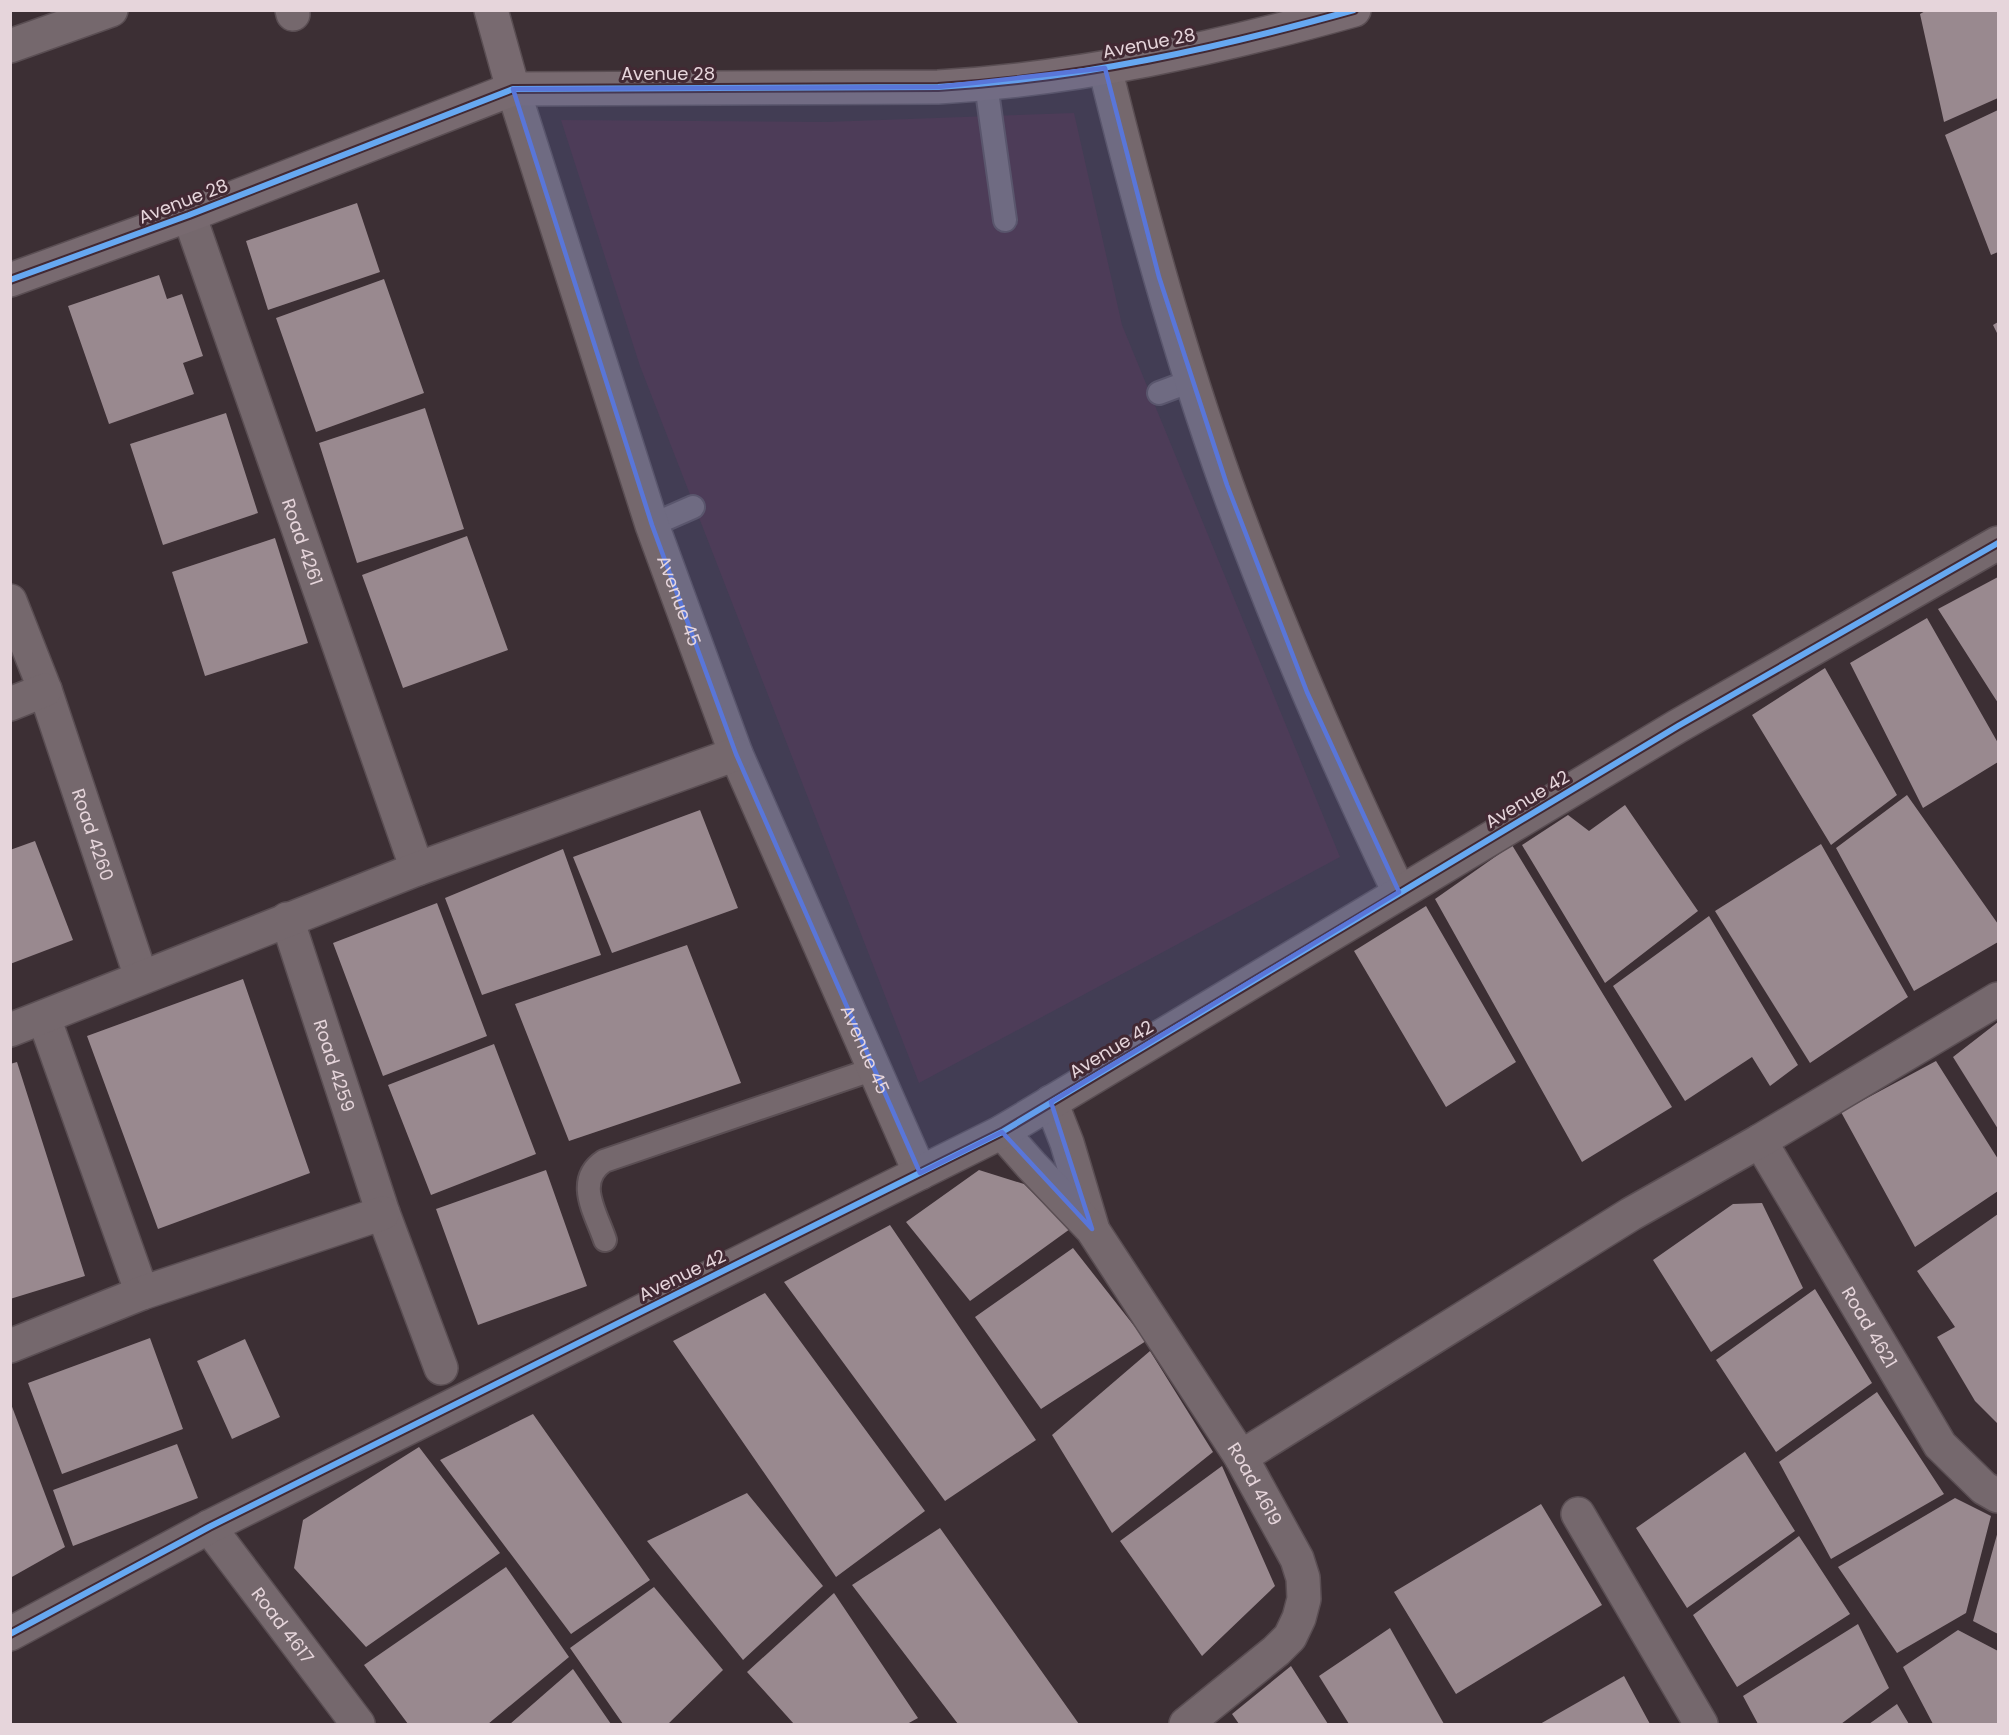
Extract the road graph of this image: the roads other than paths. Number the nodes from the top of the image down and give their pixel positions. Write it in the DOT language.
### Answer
graph roads {
  1 [pos="111,10"];
  2 [pos="491,10"];
  3 [pos="1354,10"];
  4 [pos="1307,17"];
  5 [pos="10,46"];
  6 [pos="1105,68"];
  7 [pos="986,84"];
  8 [pos="513,88"];
  9 [pos="189,215"];
  10 [pos="1005,220"];
  11 [pos="10,280"];
  12 [pos="1191,381"];
  13 [pos="1159,393"];
  14 [pos="693,507"];
  15 [pos="652,525"];
  16 [pos="1998,543"];
  17 [pos="10,601"];
  18 [pos="45,690"];
  19 [pos="10,704"];
  20 [pos="736,754"];
  21 [pos="417,869"];
  22 [pos="1399,892"];
  23 [pos="287,919"];
  24 [pos="141,977"];
  25 [pos="1998,999"];
  26 [pos="44,1018"];
  27 [pos="10,1030"];
  28 [pos="874,1069"];
  29 [pos="1051,1102"];
  30 [pos="1002,1132"];
  31 [pos="1760,1141"];
  32 [pos="920,1173"];
  33 [pos="383,1213"];
  34 [pos="1092,1229"];
  35 [pos="605,1240"];
  36 [pos="142,1293"];
  37 [pos="10,1346"];
  38 [pos="441,1368"];
  39 [pos="1240,1457"];
  40 [pos="1998,1496"];
  41 [pos="1578,1514"];
  42 [pos="209,1527"];
  43 [pos="10,1634"];
  44 [pos="358,1725"];
  45 [pos="1186,1725"];
  46 [pos="1701,1725"];
  1 -- 5 [label="street"];
  2 -- 8 [label="street, Avenue 45"];
  3 -- 4 [label="street, Avenue 28"];
  4 -- 6 [label="street, Avenue 28"];
  6 -- 7 [label="street, Avenue 28"];
  6 -- 12 [label="street"];
  7 -- 8 [label="street, Avenue 28"];
  7 -- 10 [label="lane"];
  8 -- 9 [label="street, Avenue 28"];
  8 -- 15 [label="street, Avenue 45"];
  9 -- 11 [label="street, Avenue 28"];
  9 -- 21 [label="street, Road 4261"];
  12 -- 13 [label="lane"];
  12 -- 22 [label="street"];
  14 -- 15 [label="lane"];
  15 -- 20 [label="street, Avenue 45"];
  16 -- 22 [label="street, Avenue 42"];
  17 -- 18 [label="street, Road 4260"];
  18 -- 19 [label="street"];
  18 -- 24 [label="street, Road 4260"];
  20 -- 21 [label="street"];
  20 -- 28 [label="street, Avenue 45"];
  21 -- 23 [label="street"];
  22 -- 29 [label="street, Avenue 42"];
  23 -- 24 [label="street"];
  23 -- 33 [label="street, Road 4259"];
  24 -- 26 [label="street"];
  25 -- 31 [label="street"];
  26 -- 27 [label="street"];
  26 -- 36 [label="street"];
  28 -- 32 [label="street, Avenue 45"];
  28 -- 35 [label="lane"];
  29 -- 30 [label="street, Avenue 42"];
  29 -- 34 [label="street, Road 4619"];
  30 -- 32 [label="street, Avenue 42"];
  30 -- 34 [label="street, Road 4619"];
  31 -- 39 [label="street"];
  31 -- 40 [label="street, Road 4621"];
  32 -- 42 [label="street, Avenue 42"];
  33 -- 36 [label="street"];
  33 -- 38 [label="street, Road 4259"];
  34 -- 39 [label="street, Road 4619"];
  36 -- 37 [label="street"];
  39 -- 45 [label="street, Road 4619"];
  41 -- 46 [label="street"];
  42 -- 43 [label="street, Avenue 42"];
  42 -- 44 [label="street, Road 4617"];
}
